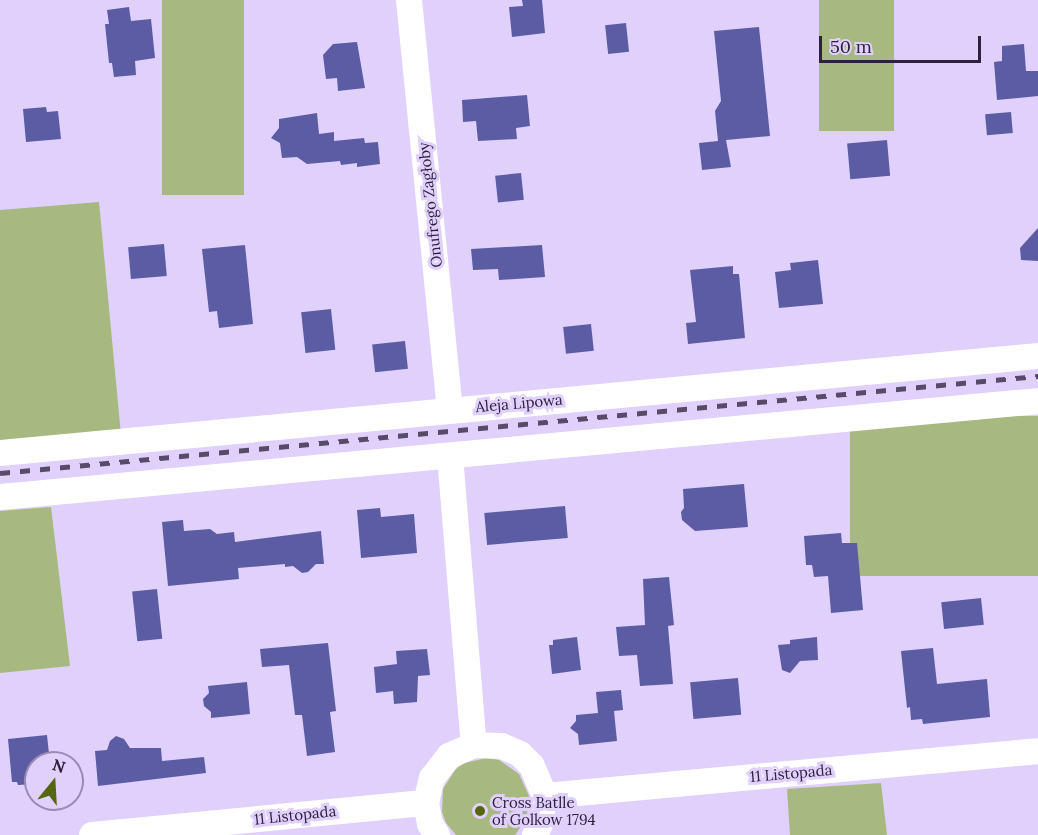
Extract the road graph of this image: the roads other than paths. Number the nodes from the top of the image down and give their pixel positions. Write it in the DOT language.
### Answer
graph roads {
  1 [pos="409,0"];
  2 [pos="1038,356"];
  3 [pos="1038,401"];
  4 [pos="450,409"];
  5 [pos="0,453"];
  6 [pos="450,456"];
  7 [pos="0,497"];
  8 [pos="474,745"];
  9 [pos="1038,751"];
  10 [pos="545,796"];
  11 [pos="426,803"];
  12 [pos="92,835"];
  13 [pos="437,835"];
  14 [pos="535,835"];
  1 -- 4 [label="street, Onufrego Zagłoby"];
  2 -- 4 [label="street, Aleja Lipowa"];
  3 -- 6 [label="street"];
  4 -- 5 [label="street, Aleja Lipowa"];
  6 -- 7 [label="street"];
  6 -- 8 [label="street"];
  8 -- 10 [label="street"];
  8 -- 11 [label="street"];
  9 -- 10 [label="street, 11 Listopada"];
  10 -- 14 [label="street"];
  11 -- 12 [label="street, 11 Listopada"];
  11 -- 13 [label="street"];
}
